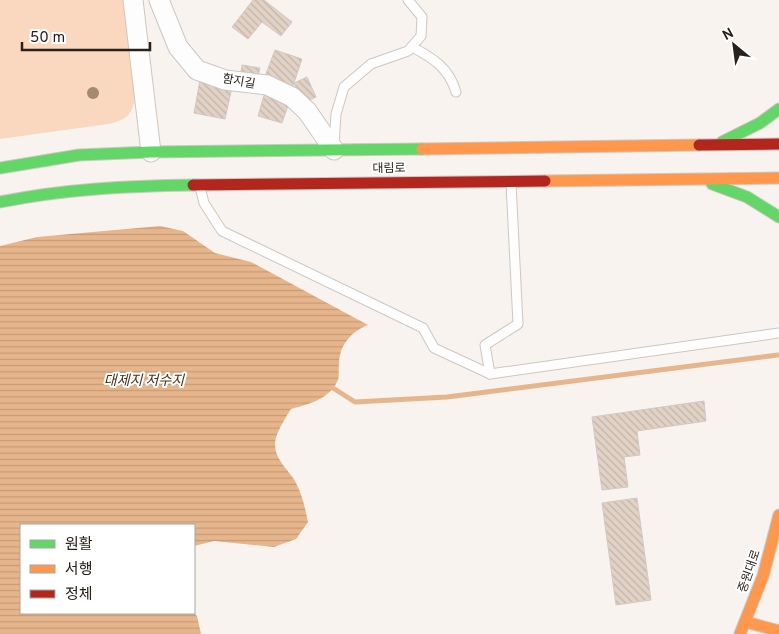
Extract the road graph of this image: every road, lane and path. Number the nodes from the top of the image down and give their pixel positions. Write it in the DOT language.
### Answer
graph roads {
  1 [pos="133,0"];
  2 [pos="159,0"];
  3 [pos="408,0"];
  4 [pos="412,46"];
  5 [pos="456,92"];
  6 [pos="779,109"];
  7 [pos="779,144"];
  8 [pos="716,145"];
  9 [pos="334,150"];
  10 [pos="152,152"];
  11 [pos="0,168"];
  12 [pos="697,178"];
  13 [pos="779,178"];
  14 [pos="511,181"];
  15 [pos="200,184"];
  16 [pos="0,202"];
  17 [pos="779,217"];
  18 [pos="779,333"];
  19 [pos="490,374"];
  20 [pos="779,515"];
  21 [pos="776,617"];
  22 [pos="746,622"];
  23 [pos="773,632"];
  24 [pos="740,634"];
  1 -- 10 [label="street"];
  2 -- 9 [label="street, 함지길"];
  3 -- 4 [label="lane"];
  4 -- 5 [label="lane"];
  4 -- 9 [label="lane"];
  6 -- 8 [label="street"];
  7 -- 8 [label="street, 대림로"];
  8 -- 9 [label="street, 대림로"];
  9 -- 10 [label="street, 대림로"];
  10 -- 11 [label="street, 대림로"];
  12 -- 13 [label="street, 대림로"];
  12 -- 14 [label="street, 대림로"];
  12 -- 17 [label="street"];
  14 -- 15 [label="street, 대림로"];
  14 -- 19 [label="lane"];
  15 -- 16 [label="street, 대림로"];
  15 -- 19 [label="lane"];
  18 -- 19 [label="lane"];
  20 -- 22 [label="street, 중원대로"];
  21 -- 23 [label="street"];
  22 -- 23 [label="street"];
  22 -- 24 [label="street, 중원대로"];
}
